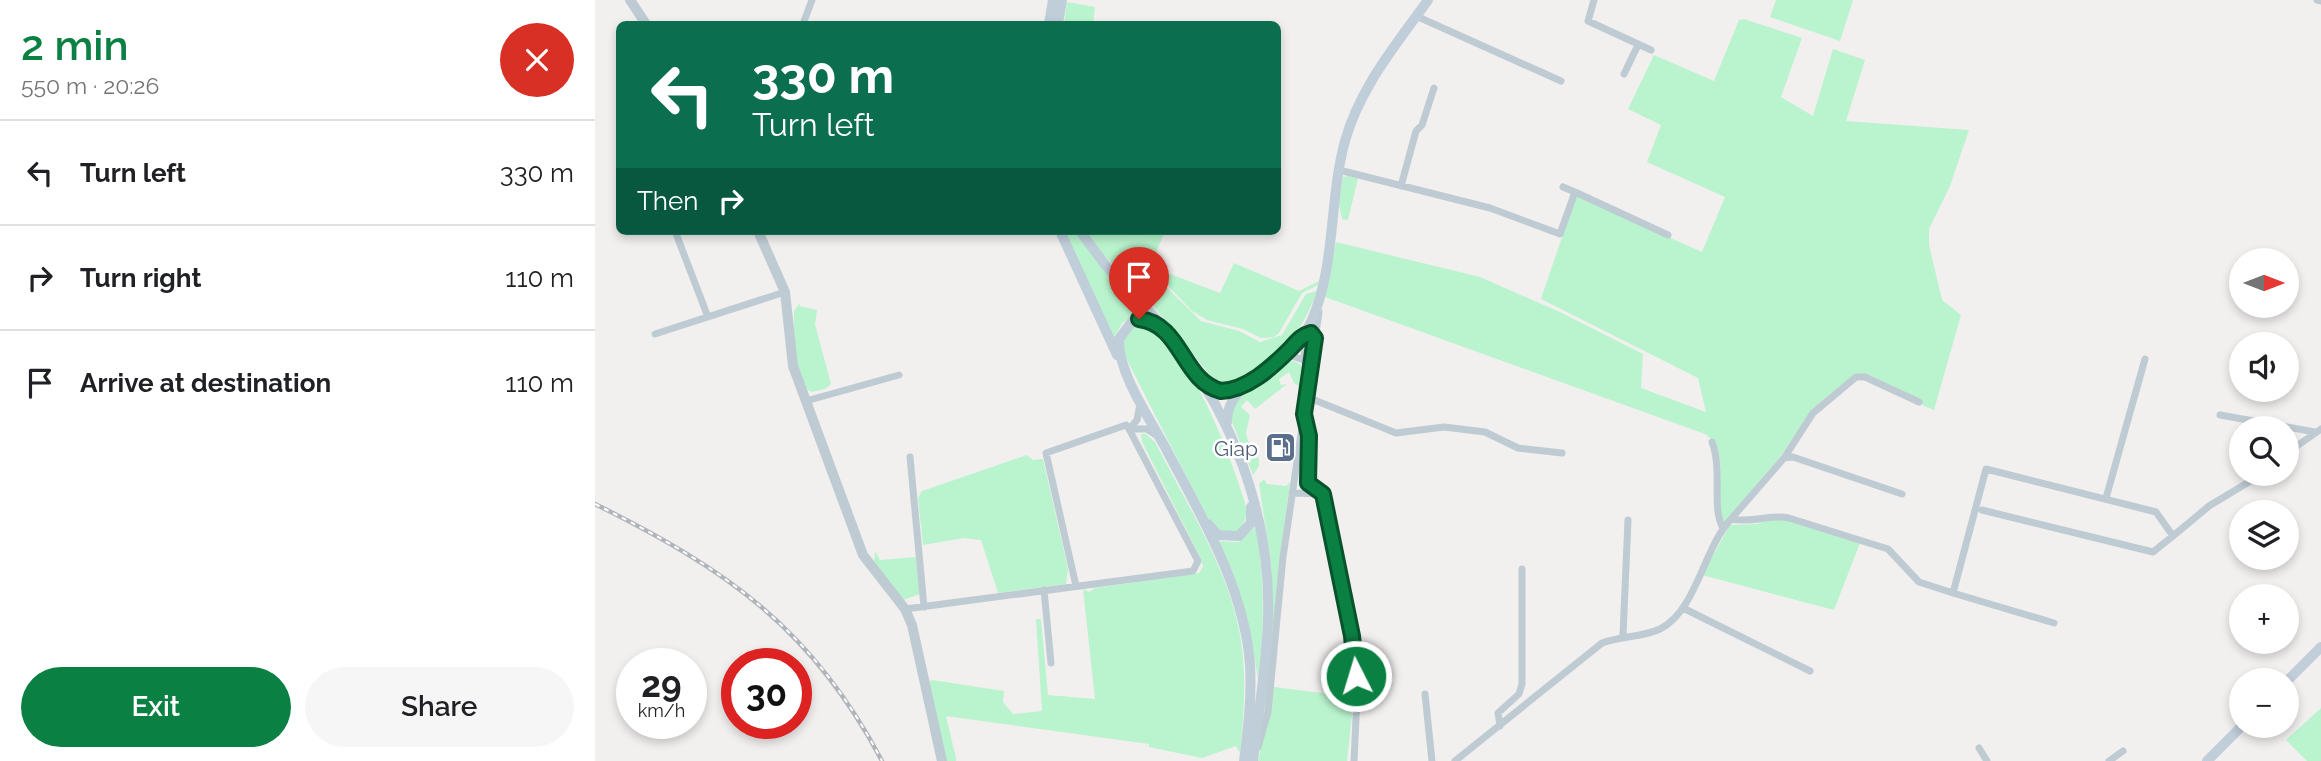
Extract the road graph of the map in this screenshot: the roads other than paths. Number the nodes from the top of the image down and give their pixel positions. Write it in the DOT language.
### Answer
graph roads {
  1 [pos="630,0"];
  2 [pos="812,0"];
  3 [pos="1053,0"];
  4 [pos="1062,0"];
  5 [pos="1428,0"];
  6 [pos="1594,0"];
  7 [pos="1416,16"];
  8 [pos="644,21"];
  9 [pos="804,21"];
  10 [pos="1050,21"];
  11 [pos="1058,21"];
  12 [pos="1638,45"];
  13 [pos="1651,50"];
  14 [pos="1624,74"];
  15 [pos="1561,81"];
  16 [pos="1434,88"];
  17 [pos="1339,170"];
  18 [pos="1401,186"];
  19 [pos="1563,187"];
  20 [pos="1575,192"];
  21 [pos="1668,234"];
  22 [pos="677,235"];
  23 [pos="760,235"];
  24 [pos="1062,235"];
  25 [pos="1083,235"];
  26 [pos="785,292"];
  27 [pos="1320,299"];
  28 [pos="708,317"];
  29 [pos="1169,333"];
  30 [pos="656,334"];
  31 [pos="1303,335"];
  32 [pos="1315,338"];
  33 [pos="2145,359"];
  34 [pos="1279,360"];
  35 [pos="1304,360"];
  36 [pos="1125,370"];
  37 [pos="899,375"];
  38 [pos="1309,377"];
  39 [pos="1202,380"];
  40 [pos="1244,386"];
  41 [pos="1307,397"];
  42 [pos="1140,400"];
  43 [pos="806,401"];
  44 [pos="1919,402"];
  45 [pos="1304,414"];
  46 [pos="2220,415"];
  47 [pos="1129,429"];
  48 [pos="1227,429"];
  49 [pos="2318,430"];
  50 [pos="1160,437"];
  51 [pos="1712,442"];
  52 [pos="2299,444"];
  53 [pos="1562,453"];
  54 [pos="910,457"];
  55 [pos="1784,458"];
  56 [pos="2242,486"];
  57 [pos="1250,490"];
  58 [pos="1320,492"];
  59 [pos="1292,493"];
  60 [pos="1902,494"];
  61 [pos="2106,498"];
  62 [pos="1983,510"];
  63 [pos="1199,514"];
  64 [pos="1731,519"];
  65 [pos="1628,520"];
  66 [pos="1723,528"];
  67 [pos="2173,536"];
  68 [pos="1523,569"];
  69 [pos="1076,586"];
  70 [pos="1044,590"];
  71 [pos="1953,593"];
  72 [pos="924,607"];
  73 [pos="1683,608"];
  74 [pos="905,609"];
  75 [pos="2054,623"];
  76 [pos="1623,635"];
  77 [pos="2321,647"];
  78 [pos="1051,663"];
  79 [pos="2299,669"];
  80 [pos="1810,671"];
  81 [pos="1425,694"];
  82 [pos="1500,726"];
  83 [pos="2230,738"];
  84 [pos="1979,748"];
  85 [pos="2123,751"];
  86 [pos="942,761"];
  87 [pos="1244,761"];
  88 [pos="1254,761"];
  89 [pos="1354,761"];
  90 [pos="1431,761"];
  91 [pos="1455,761"];
  92 [pos="1987,761"];
  93 [pos="2109,761"];
  94 [pos="2207,761"];
  1 -- 8 [label="street"];
  2 -- 9 [label="street"];
  3 -- 10 [label="main road"];
  4 -- 11 [label="main road"];
  5 -- 7 [label="main road"];
  6 -- 12 [label="street"];
  7 -- 15 [label="street"];
  7 -- 17 [label="main road"];
  12 -- 13 [label="street"];
  12 -- 14 [label="street"];
  16 -- 18 [label="street"];
  17 -- 18 [label="street"];
  17 -- 27 [label="main road"];
  18 -- 20 [label="street"];
  19 -- 20 [label="street"];
  20 -- 21 [label="street"];
  22 -- 28 [label="street"];
  23 -- 26 [label="street"];
  24 -- 36 [label="main road"];
  25 -- 29 [label="main road"];
  26 -- 28 [label="street"];
  26 -- 43 [label="street"];
  27 -- 31 [label="main road"];
  27 -- 32 [label="street"];
  28 -- 30 [label="street"];
  29 -- 36 [label="main road"];
  29 -- 39 [label="main road"];
  31 -- 32 [label="street"];
  31 -- 34 [label="main road"];
  31 -- 35 [label="street"];
  32 -- 38 [label="street"];
  33 -- 61 [label="street"];
  34 -- 35 [label="street"];
  34 -- 40 [label="main road"];
  35 -- 38 [label="street"];
  36 -- 42 [label="main road"];
  37 -- 43 [label="street"];
  38 -- 41 [label="street"];
  39 -- 40 [label="main road"];
  39 -- 48 [label="main road"];
  40 -- 48 [label="main road"];
  41 -- 45 [label="street"];
  41 -- 53 [label="street"];
  42 -- 47 [label="street"];
  42 -- 50 [label="main road"];
  43 -- 74 [label="street"];
  44 -- 55 [label="street"];
  45 -- 58 [label="street"];
  45 -- 59 [label="street"];
  46 -- 49 [label="street"];
  47 -- 50 [label="street"];
  47 -- 69 [label="street"];
  47 -- 69 [label="street"];
  48 -- 57 [label="main road"];
  49 -- 52 [label="street"];
  50 -- 63 [label="main road"];
  51 -- 66 [label="street"];
  54 -- 72 [label="street"];
  55 -- 60 [label="street"];
  55 -- 64 [label="street"];
  56 -- 67 [label="street"];
  57 -- 63 [label="main road"];
  57 -- 88 [label="main road"];
  58 -- 59 [label="street"];
  58 -- 89 [label="street"];
  59 -- 88 [label="street"];
  61 -- 67 [label="street"];
  61 -- 71 [label="street"];
  62 -- 67 [label="street"];
  63 -- 87 [label="main road"];
  64 -- 66 [label="street"];
  64 -- 71 [label="street"];
  65 -- 76 [label="street"];
  66 -- 73 [label="street"];
  68 -- 82 [label="street"];
  69 -- 70 [label="street"];
  70 -- 72 [label="street"];
  70 -- 78 [label="street"];
  71 -- 75 [label="street"];
  72 -- 74 [label="street"];
  73 -- 76 [label="street"];
  73 -- 80 [label="street"];
  74 -- 86 [label="street"];
  76 -- 82 [label="street"];
  77 -- 79 [label="main road"];
  81 -- 90 [label="street"];
  82 -- 91 [label="street"];
  83 -- 94 [label="main road"];
  84 -- 92 [label="street"];
  85 -- 93 [label="street"];
}
